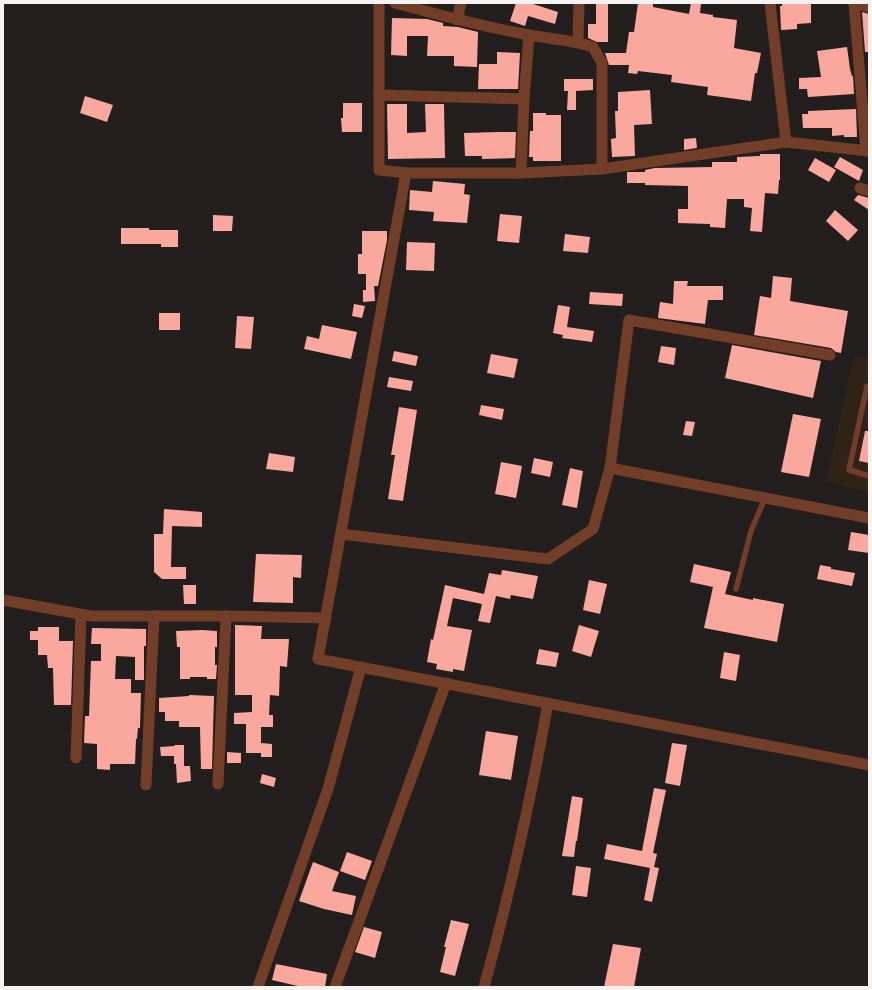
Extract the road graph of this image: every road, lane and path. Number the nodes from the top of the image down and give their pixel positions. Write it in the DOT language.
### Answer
graph roads {
  1 [pos="379,3"];
  2 [pos="394,3"];
  3 [pos="461,3"];
  4 [pos="580,3"];
  5 [pos="770,3"];
  6 [pos="854,3"];
  7 [pos="869,7"];
  8 [pos="457,20"];
  9 [pos="529,35"];
  10 [pos="578,42"];
  11 [pos="379,95"];
  12 [pos="524,99"];
  13 [pos="865,99"];
  14 [pos="786,142"];
  15 [pos="868,151"];
  16 [pos="602,169"];
  17 [pos="406,173"];
  18 [pos="521,173"];
  19 [pos="830,355"];
  20 [pos="869,386"];
  21 [pos="610,468"];
  22 [pos="869,476"];
  23 [pos="765,498"];
  24 [pos="869,518"];
  25 [pos="341,534"];
  26 [pos="736,589"];
  27 [pos="3,600"];
  28 [pos="81,615"];
  29 [pos="154,616"];
  30 [pos="226,616"];
  31 [pos="326,618"];
  32 [pos="361,667"];
  33 [pos="446,683"];
  34 [pos="548,703"];
  35 [pos="76,758"];
  36 [pos="869,765"];
  37 [pos="218,784"];
  38 [pos="146,785"];
  39 [pos="258,987"];
  40 [pos="335,987"];
  41 [pos="484,987"];
  1 -- 11 [label="street"];
  2 -- 8 [label="street"];
  3 -- 8 [label="street"];
  4 -- 10 [label="street"];
  5 -- 14 [label="street"];
  6 -- 7 [label="street"];
  6 -- 13 [label="street"];
  8 -- 9 [label="street"];
  9 -- 10 [label="street"];
  9 -- 12 [label="street"];
  10 -- 16 [label="street"];
  11 -- 12 [label="street"];
  11 -- 17 [label="street"];
  12 -- 18 [label="street"];
  13 -- 15 [label="street"];
  14 -- 15 [label="street"];
  14 -- 16 [label="street"];
  16 -- 18 [label="street"];
  17 -- 18 [label="street"];
  17 -- 25 [label="street"];
  19 -- 21 [label="street"];
  20 -- 22 [label="lane"];
  21 -- 23 [label="street"];
  21 -- 25 [label="street"];
  23 -- 24 [label="street"];
  23 -- 26 [label="lane"];
  25 -- 31 [label="street"];
  27 -- 28 [label="street"];
  28 -- 29 [label="street"];
  28 -- 35 [label="street"];
  29 -- 30 [label="street"];
  29 -- 38 [label="street"];
  30 -- 31 [label="street"];
  30 -- 37 [label="street"];
  31 -- 32 [label="street"];
  32 -- 33 [label="street"];
  32 -- 39 [label="street"];
  33 -- 34 [label="street"];
  33 -- 40 [label="street"];
  34 -- 36 [label="street"];
  34 -- 41 [label="street"];
}
